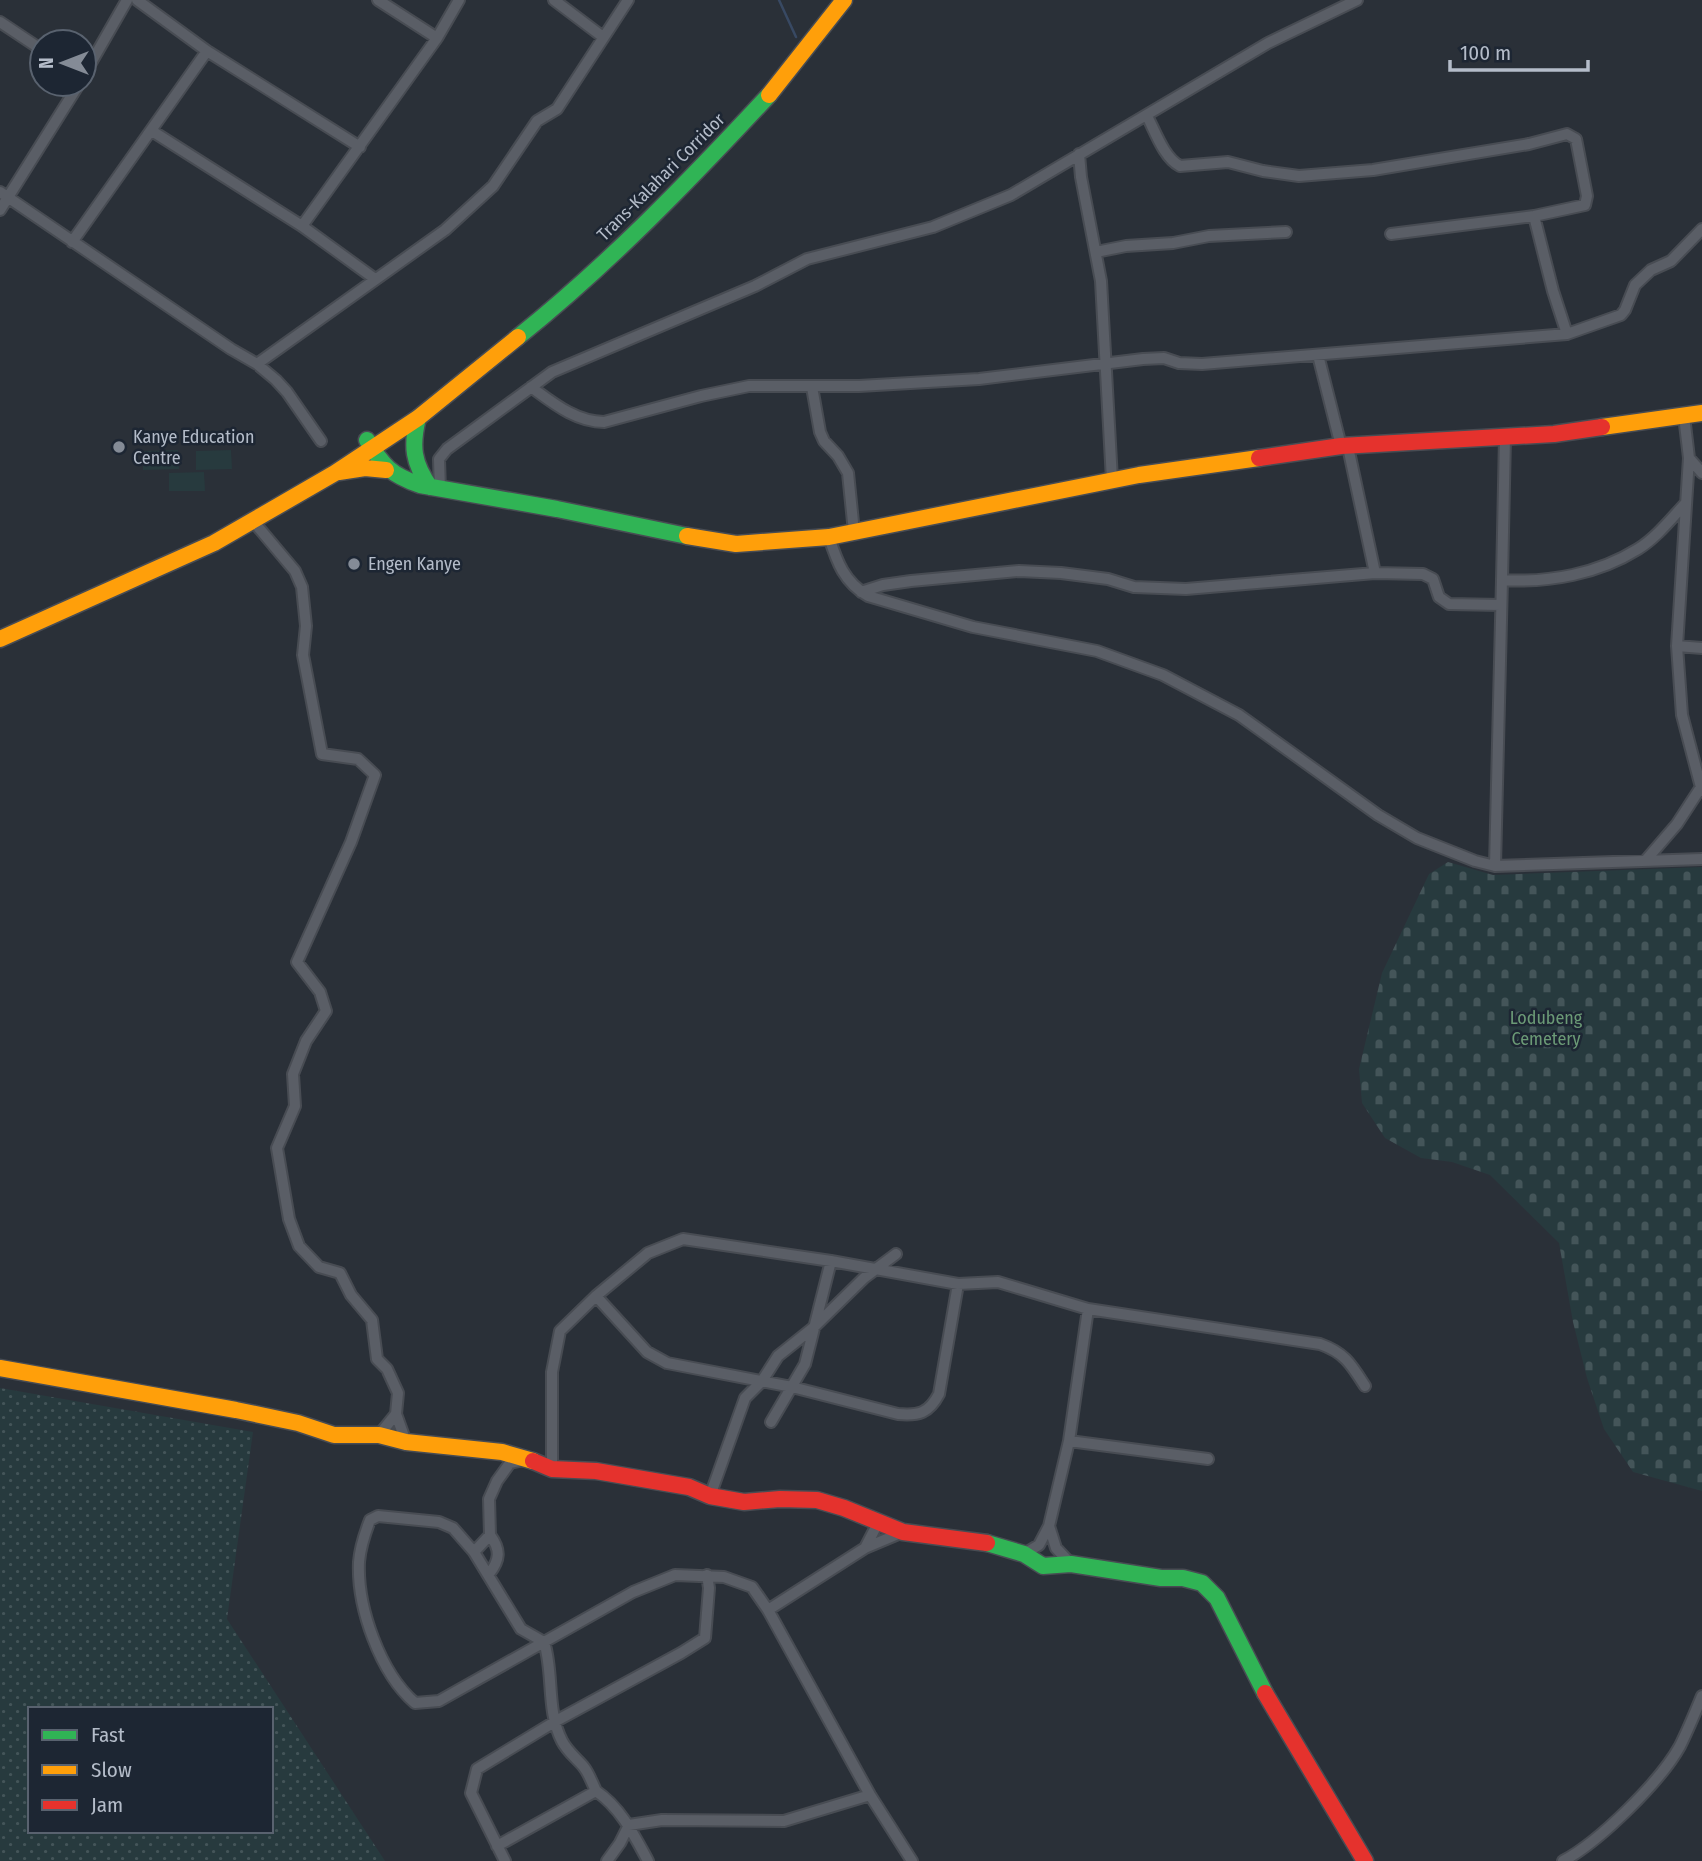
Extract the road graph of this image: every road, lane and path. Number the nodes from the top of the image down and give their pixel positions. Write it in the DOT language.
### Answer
graph roads {
  1 [pos="127,0"];
  2 [pos="137,0"];
  3 [pos="378,0"];
  4 [pos="459,0"];
  5 [pos="554,0"];
  6 [pos="628,0"];
  7 [pos="844,0"];
  8 [pos="1357,0"];
  9 [pos="0,22"];
  10 [pos="603,37"];
  11 [pos="437,38"];
  12 [pos="28,41"];
  13 [pos="98,51"];
  14 [pos="207,51"];
  15 [pos="70,98"];
  16 [pos="1147,116"];
  17 [pos="152,131"];
  18 [pos="360,147"];
  19 [pos="1079,155"];
  20 [pos="4,195"];
  21 [pos="0,210"];
  22 [pos="1534,216"];
  23 [pos="302,226"];
  24 [pos="1702,229"];
  25 [pos="1286,232"];
  26 [pos="1391,234"];
  27 [pos="72,242"];
  28 [pos="1096,253"];
  29 [pos="375,279"];
  30 [pos="1567,334"];
  31 [pos="1318,355"];
  32 [pos="486,362"];
  33 [pos="257,364"];
  34 [pos="1107,365"];
  35 [pos="531,387"];
  36 [pos="812,387"];
  37 [pos="1702,413"];
  38 [pos="1685,416"];
  39 [pos="418,418"];
  40 [pos="1505,437"];
  41 [pos="321,441"];
  42 [pos="373,441"];
  43 [pos="1345,446"];
  44 [pos="1689,458"];
  45 [pos="386,470"];
  46 [pos="335,473"];
  47 [pos="1702,474"];
  48 [pos="1112,480"];
  49 [pos="430,488"];
  50 [pos="1685,504"];
  51 [pos="253,521"];
  52 [pos="855,532"];
  53 [pos="829,537"];
  54 [pos="155,569"];
  55 [pos="1375,573"];
  56 [pos="1502,580"];
  57 [pos="861,592"];
  58 [pos="1501,605"];
  59 [pos="0,639"];
  60 [pos="1676,646"];
  61 [pos="1702,648"];
  62 [pos="1689,745"];
  63 [pos="1702,745"];
  64 [pos="1701,789"];
  65 [pos="1702,859"];
  66 [pos="1646,860"];
  67 [pos="1495,866"];
  68 [pos="896,1254"];
  69 [pos="831,1261"];
  70 [pos="876,1269"];
  71 [pos="958,1284"];
  72 [pos="596,1296"];
  73 [pos="1088,1309"];
  74 [pos="813,1328"];
  75 [pos="0,1368"];
  76 [pos="762,1381"];
  77 [pos="1365,1386"];
  78 [pos="792,1387"];
  79 [pos="396,1414"];
  80 [pos="771,1422"];
  81 [pos="379,1435"];
  82 [pos="1069,1441"];
  83 [pos="406,1442"];
  84 [pos="506,1457"];
  85 [pos="1208,1459"];
  86 [pos="552,1469"];
  87 [pos="710,1496"];
  88 [pos="878,1523"];
  89 [pos="1049,1526"];
  90 [pos="903,1532"];
  91 [pos="490,1535"];
  92 [pos="865,1548"];
  93 [pos="474,1552"];
  94 [pos="1024,1554"];
  95 [pos="1072,1564"];
  96 [pos="489,1574"];
  97 [pos="707,1575"];
  98 [pos="768,1610"];
  99 [pos="544,1642"];
  100 [pos="1702,1696"];
  101 [pos="556,1721"];
  102 [pos="596,1791"];
  103 [pos="870,1795"];
  104 [pos="629,1825"];
  105 [pos="497,1846"];
  106 [pos="505,1861"];
  107 [pos="607,1861"];
  108 [pos="648,1861"];
  109 [pos="912,1861"];
  110 [pos="1365,1861"];
  111 [pos="1563,1861"];
  1 -- 13 [label="street"];
  2 -- 14 [label="street"];
  3 -- 11 [label="street"];
  4 -- 11 [label="street"];
  5 -- 10 [label="street"];
  6 -- 10 [label="street"];
  7 -- 32 [label="main road, Trans-Kalahari Corridor"];
  8 -- 16 [label="street"];
  9 -- 12 [label="street"];
  10 -- 29 [label="street"];
  11 -- 18 [label="street"];
  14 -- 17 [label="street"];
  14 -- 18 [label="street"];
  15 -- 20 [label="street"];
  16 -- 19 [label="street"];
  16 -- 22 [label="street"];
  17 -- 23 [label="street"];
  17 -- 27 [label="street"];
  18 -- 23 [label="street"];
  19 -- 28 [label="street"];
  19 -- 35 [label="street"];
  20 -- 21 [label="street"];
  20 -- 27 [label="street"];
  22 -- 26 [label="street"];
  22 -- 30 [label="street"];
  23 -- 29 [label="street"];
  24 -- 30 [label="street"];
  25 -- 28 [label="street"];
  27 -- 33 [label="street"];
  28 -- 34 [label="street"];
  29 -- 33 [label="street"];
  30 -- 31 [label="street"];
  31 -- 34 [label="street"];
  31 -- 43 [label="street"];
  32 -- 39 [label="main road, Trans-Kalahari Corridor"];
  32 -- 42 [label="main road, Trans-Kalahari Corridor"];
  33 -- 41 [label="street"];
  34 -- 36 [label="street"];
  34 -- 48 [label="street"];
  35 -- 36 [label="street"];
  35 -- 49 [label="street"];
  36 -- 52 [label="street"];
  37 -- 38 [label="main road"];
  38 -- 40 [label="main road"];
  38 -- 44 [label="street"];
  39 -- 42 [label="main road, Trans-Kalahari Corridor"];
  39 -- 49 [label="main road"];
  40 -- 43 [label="main road"];
  40 -- 56 [label="street"];
  42 -- 45 [label="main road"];
  42 -- 46 [label="main road, Trans-Kalahari Corridor"];
  42 -- 49 [label="main road"];
  42 -- 54 [label="main road, Trans-Kalahari Corridor"];
  43 -- 48 [label="main road"];
  43 -- 55 [label="street"];
  44 -- 47 [label="street"];
  44 -- 50 [label="street"];
  45 -- 46 [label="main road"];
  45 -- 49 [label="main road"];
  46 -- 51 [label="main road, Trans-Kalahari Corridor"];
  48 -- 52 [label="main road"];
  49 -- 53 [label="main road"];
  50 -- 56 [label="street"];
  50 -- 60 [label="street"];
  51 -- 54 [label="main road, Trans-Kalahari Corridor"];
  51 -- 79 [label="street"];
  52 -- 53 [label="main road"];
  53 -- 57 [label="street"];
  54 -- 59 [label="main road, Trans-Kalahari Corridor"];
  55 -- 57 [label="street"];
  55 -- 58 [label="street"];
  56 -- 58 [label="street"];
  57 -- 67 [label="street"];
  58 -- 67 [label="street"];
  60 -- 61 [label="street"];
  60 -- 62 [label="street"];
  62 -- 63 [label="street"];
  62 -- 64 [label="street"];
  64 -- 66 [label="street"];
  65 -- 66 [label="street"];
  66 -- 67 [label="street"];
  68 -- 70 [label="street"];
  69 -- 70 [label="street"];
  69 -- 72 [label="street"];
  69 -- 74 [label="street"];
  70 -- 71 [label="street"];
  70 -- 74 [label="street"];
  71 -- 73 [label="street"];
  71 -- 78 [label="street"];
  72 -- 76 [label="street"];
  72 -- 86 [label="street"];
  73 -- 77 [label="street"];
  73 -- 82 [label="street"];
  74 -- 76 [label="street"];
  74 -- 78 [label="street"];
  75 -- 81 [label="main road"];
  76 -- 78 [label="street"];
  76 -- 87 [label="street"];
  78 -- 80 [label="street"];
  79 -- 81 [label="street"];
  79 -- 83 [label="street"];
  81 -- 83 [label="main road"];
  82 -- 85 [label="street"];
  82 -- 89 [label="street"];
  83 -- 84 [label="main road"];
  84 -- 86 [label="main road"];
  84 -- 91 [label="street"];
  86 -- 87 [label="main road"];
  87 -- 88 [label="main road"];
  88 -- 90 [label="main road"];
  88 -- 92 [label="street"];
  89 -- 94 [label="street"];
  89 -- 95 [label="street"];
  90 -- 92 [label="street"];
  90 -- 94 [label="main road"];
  91 -- 93 [label="street"];
  91 -- 96 [label="street"];
  92 -- 98 [label="street"];
  93 -- 96 [label="street"];
  93 -- 99 [label="street"];
  94 -- 95 [label="main road"];
  95 -- 110 [label="main road"];
  96 -- 99 [label="street"];
  97 -- 98 [label="street"];
  97 -- 99 [label="street"];
  97 -- 101 [label="street"];
  98 -- 103 [label="street"];
  99 -- 101 [label="street"];
  100 -- 111 [label="street"];
  101 -- 102 [label="street"];
  101 -- 105 [label="street"];
  102 -- 104 [label="street"];
  102 -- 105 [label="street"];
  103 -- 104 [label="street"];
  103 -- 109 [label="street"];
  104 -- 107 [label="street"];
  104 -- 108 [label="street"];
  105 -- 106 [label="street"];
}
